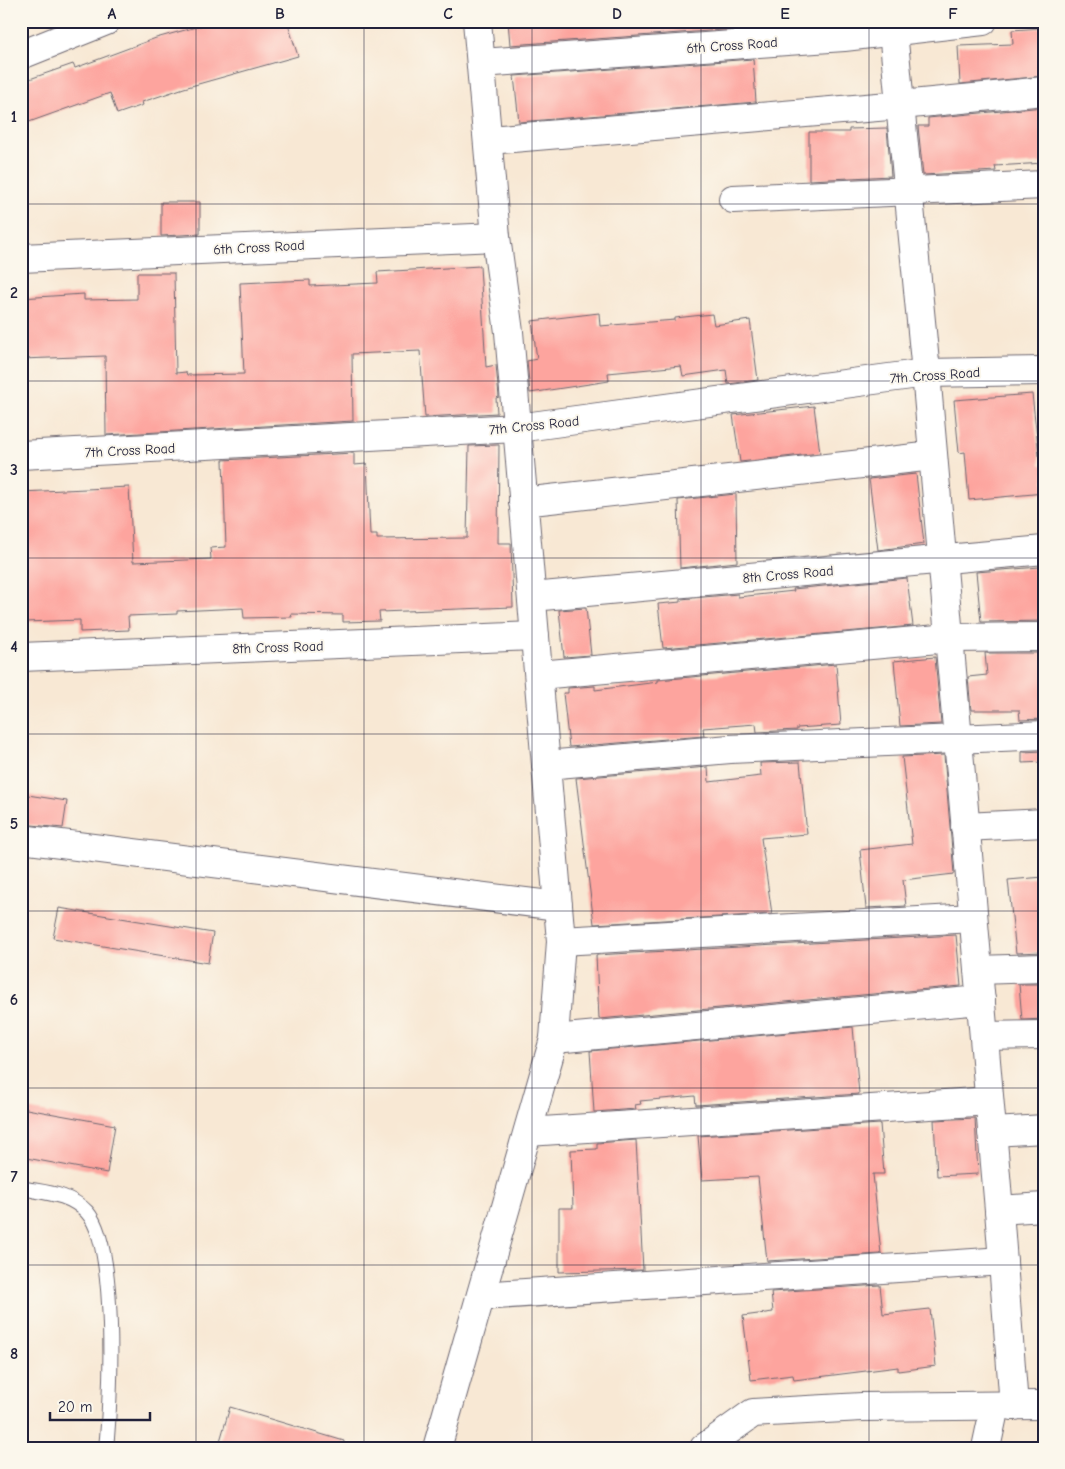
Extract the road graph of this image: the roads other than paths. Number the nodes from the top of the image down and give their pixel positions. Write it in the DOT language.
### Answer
graph roads {
  1 [pos="106,21"];
  2 [pos="477,21"];
  3 [pos="983,21"];
  4 [pos="892,26"];
  5 [pos="21,55"];
  6 [pos="481,63"];
  7 [pos="1044,91"];
  8 [pos="901,105"];
  9 [pos="489,140"];
  10 [pos="1044,185"];
  11 [pos="908,191"];
  12 [pos="733,199"];
  13 [pos="496,237"];
  14 [pos="21,258"];
  15 [pos="1044,371"];
  16 [pos="926,373"];
  17 [pos="517,428"];
  18 [pos="21,456"];
  19 [pos="933,456"];
  20 [pos="523,502"];
  21 [pos="1044,550"];
  22 [pos="942,560"];
  23 [pos="532,597"];
  24 [pos="535,636"];
  25 [pos="1044,636"];
  26 [pos="949,638"];
  27 [pos="21,657"];
  28 [pos="539,675"];
  29 [pos="1044,735"];
  30 [pos="957,738"];
  31 [pos="546,765"];
  32 [pos="1044,823"];
  33 [pos="966,827"];
  34 [pos="21,839"];
  35 [pos="558,906"];
  36 [pos="973,918"];
  37 [pos="561,941"];
  38 [pos="1044,968"];
  39 [pos="978,970"];
  40 [pos="981,1000"];
  41 [pos="1044,1035"];
  42 [pos="984,1036"];
  43 [pos="554,1039"];
  44 [pos="990,1101"];
  45 [pos="1044,1129"];
  46 [pos="528,1132"];
  47 [pos="992,1132"];
  48 [pos="21,1188"];
  49 [pos="1044,1207"];
  50 [pos="999,1210"];
  51 [pos="1003,1261"];
  52 [pos="481,1296"];
  53 [pos="1044,1405"];
  54 [pos="1005,1406"];
  55 [pos="106,1448"];
  56 [pos="437,1448"];
  57 [pos="704,1448"];
  58 [pos="986,1448"];
  1 -- 5 [label="street"];
  2 -- 6 [label="street"];
  3 -- 4 [label="street, 6th Cross Road"];
  4 -- 6 [label="street, 6th Cross Road"];
  4 -- 8 [label="street"];
  6 -- 9 [label="street"];
  7 -- 8 [label="street"];
  8 -- 9 [label="street"];
  8 -- 11 [label="street"];
  9 -- 13 [label="street"];
  10 -- 11 [label="street"];
  11 -- 12 [label="street"];
  11 -- 16 [label="street"];
  13 -- 14 [label="street, 6th Cross Road"];
  13 -- 17 [label="street"];
  15 -- 16 [label="street, 7th Cross Road"];
  16 -- 17 [label="street, 7th Cross Road"];
  16 -- 19 [label="street"];
  17 -- 18 [label="street, 7th Cross Road"];
  17 -- 20 [label="street"];
  19 -- 20 [label="street"];
  19 -- 22 [label="street"];
  20 -- 23 [label="street"];
  21 -- 22 [label="street, 8th Cross Road"];
  22 -- 23 [label="street, 8th Cross Road"];
  22 -- 26 [label="street"];
  23 -- 24 [label="street"];
  24 -- 27 [label="street, 8th Cross Road"];
  24 -- 28 [label="street"];
  25 -- 26 [label="street"];
  26 -- 28 [label="street"];
  26 -- 30 [label="street"];
  28 -- 31 [label="street"];
  29 -- 30 [label="street"];
  30 -- 31 [label="street"];
  30 -- 33 [label="street"];
  31 -- 35 [label="street"];
  32 -- 33 [label="street"];
  33 -- 36 [label="street"];
  34 -- 35 [label="street"];
  35 -- 37 [label="street"];
  36 -- 37 [label="street"];
  36 -- 39 [label="street"];
  37 -- 43 [label="street"];
  38 -- 39 [label="street"];
  39 -- 40 [label="street"];
  40 -- 42 [label="street"];
  40 -- 43 [label="street"];
  41 -- 42 [label="street"];
  42 -- 44 [label="street"];
  43 -- 46 [label="street"];
  44 -- 46 [label="street"];
  44 -- 47 [label="street"];
  45 -- 47 [label="street"];
  46 -- 52 [label="street"];
  47 -- 50 [label="street"];
  48 -- 55 [label="lane"];
  49 -- 50 [label="street"];
  50 -- 51 [label="street"];
  51 -- 52 [label="street"];
  51 -- 54 [label="street"];
  52 -- 56 [label="street"];
  53 -- 54 [label="street"];
  54 -- 57 [label="street"];
  54 -- 58 [label="street"];
}
